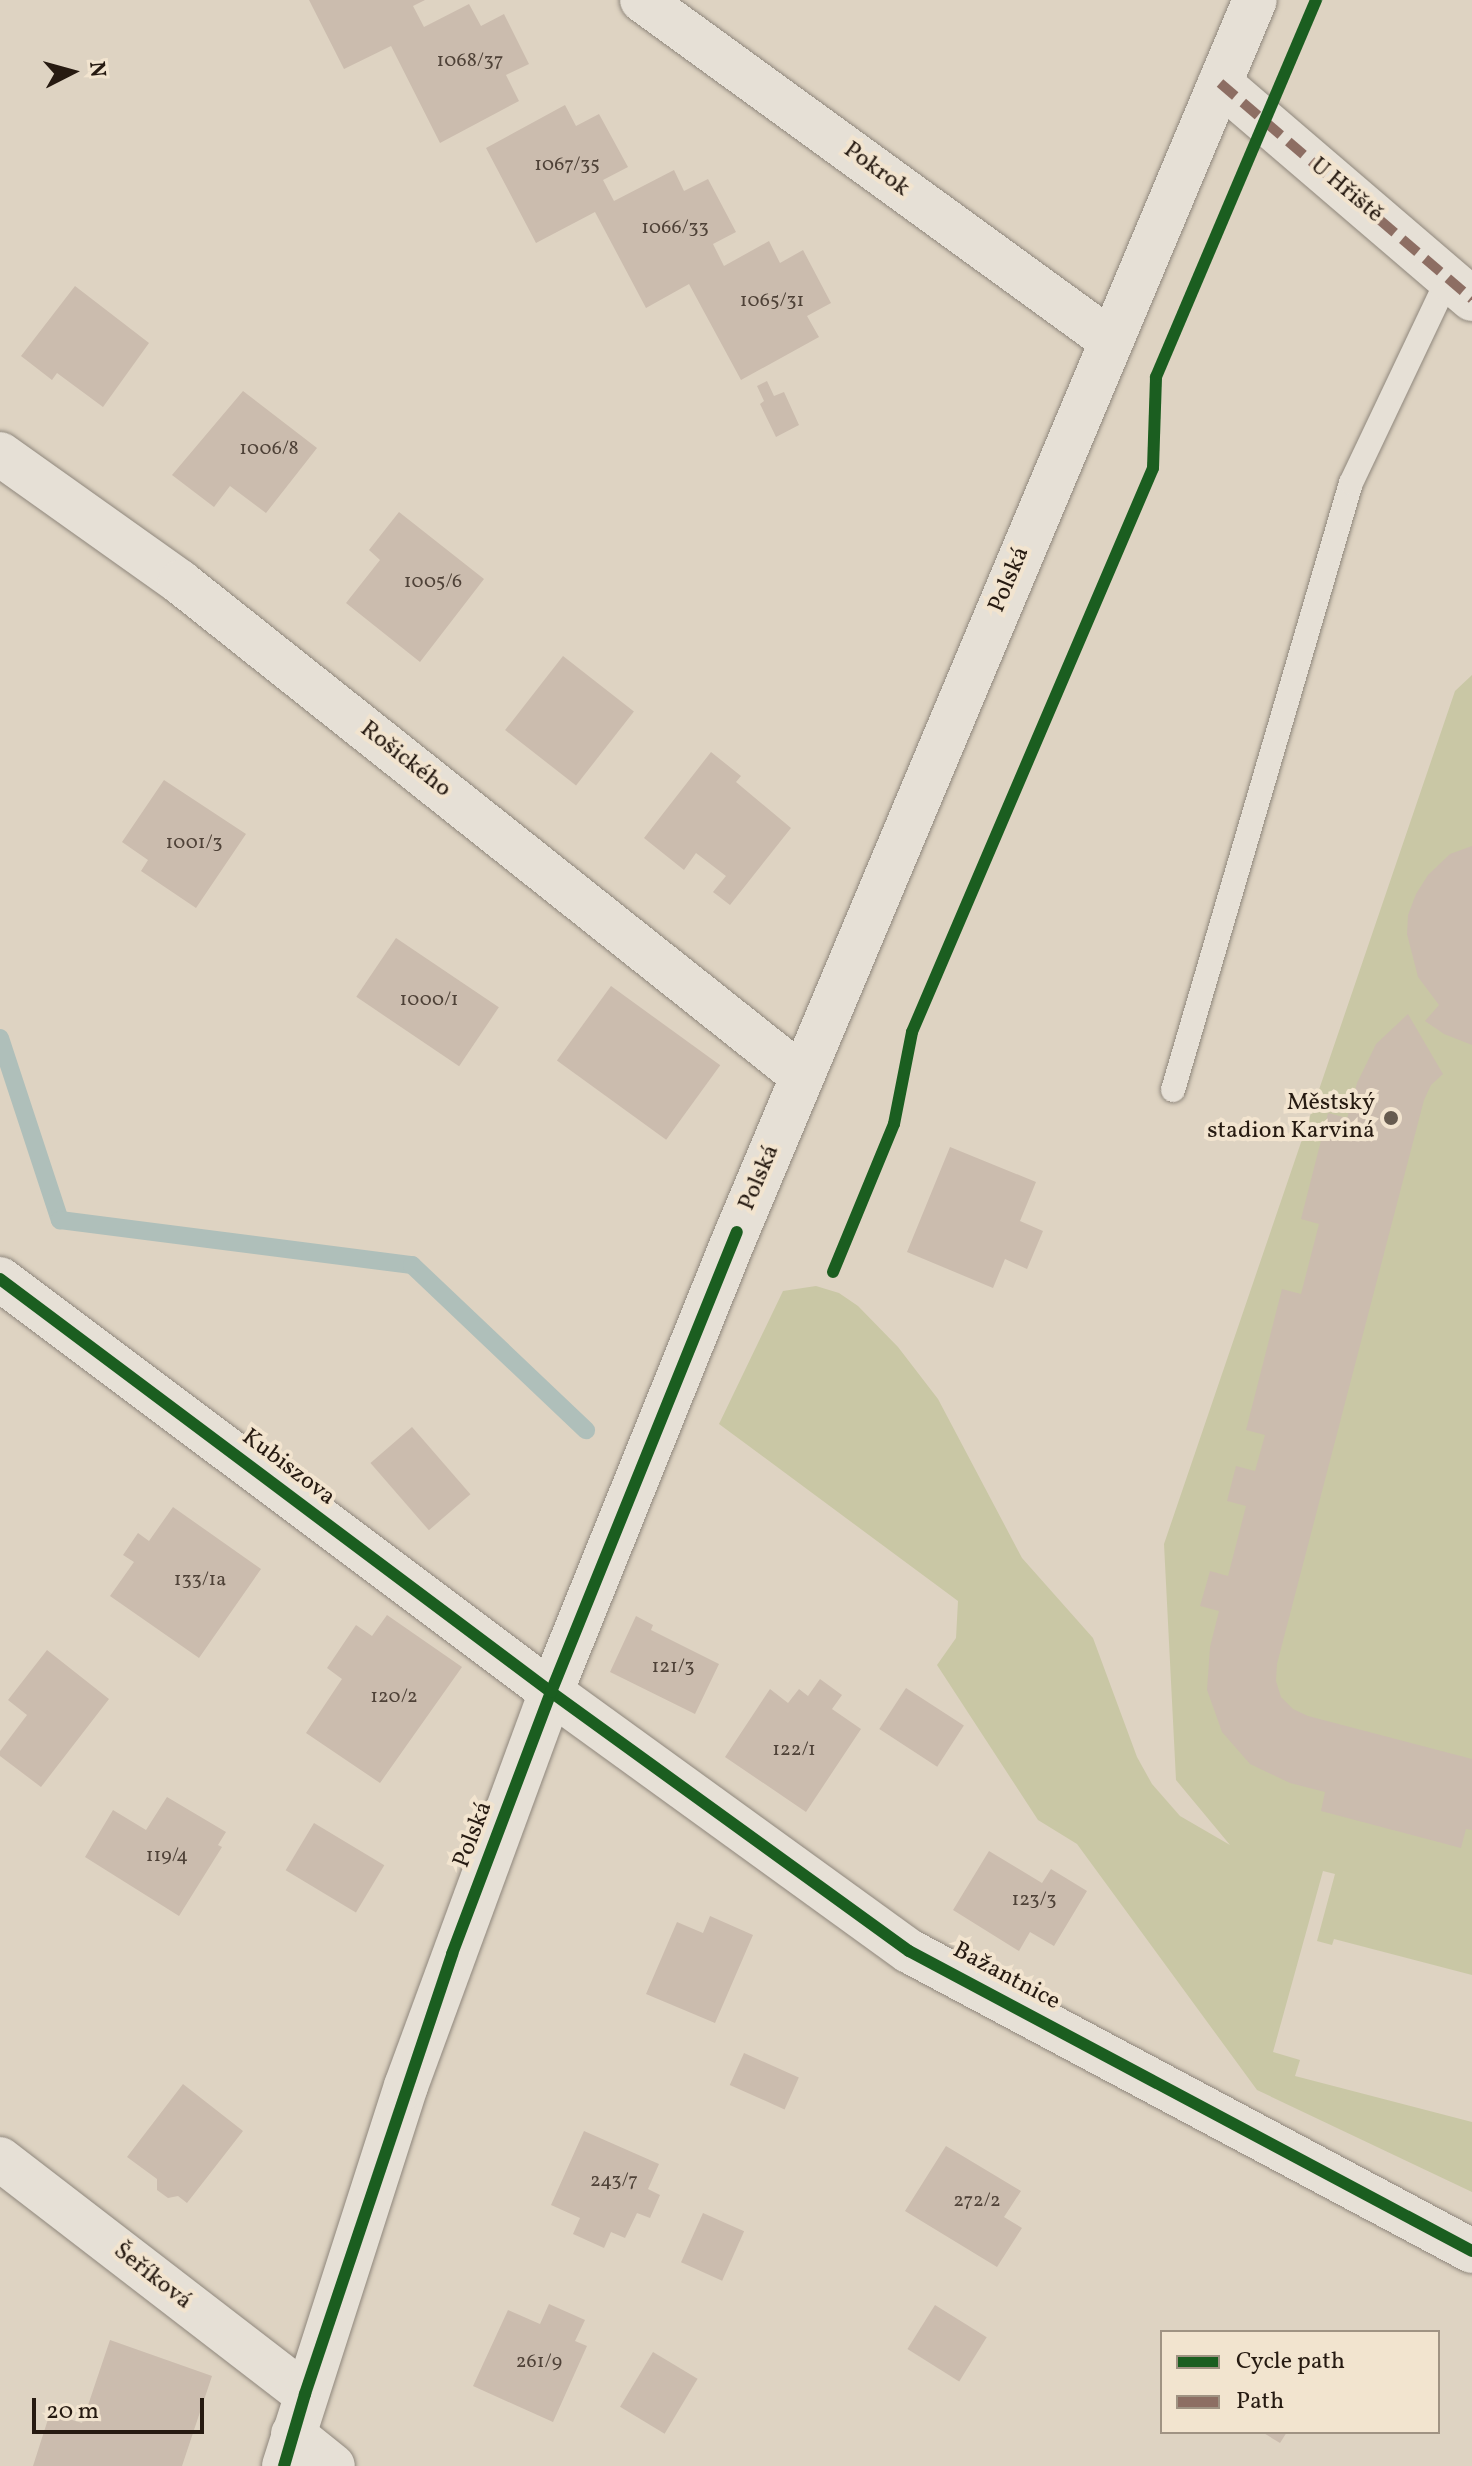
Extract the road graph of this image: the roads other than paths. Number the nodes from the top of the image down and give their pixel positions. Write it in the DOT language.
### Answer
graph roads {
  1 [pos="642,0"];
  2 [pos="1255,0"];
  3 [pos="1220,83"];
  4 [pos="1461,288"];
  5 [pos="1110,340"];
  6 [pos="0,454"];
  7 [pos="802,1076"];
  8 [pos="1173,1090"];
  9 [pos="0,1279"];
  10 [pos="551,1692"];
  11 [pos="0,2159"];
  12 [pos="1472,2251"];
  13 [pos="294,2431"];
  14 [pos="333,2466"];
  1 -- 5 [label="street, Pokrok"];
  2 -- 3 [label="street, Polská"];
  3 -- 4 [label="street, U Hřiště"];
  3 -- 5 [label="street, Polská"];
  4 -- 8 [label="lane"];
  5 -- 7 [label="street, Polská"];
  6 -- 7 [label="street, Rošického"];
  7 -- 10 [label="street, Polská"];
  9 -- 10 [label="street, Kubiszova"];
  10 -- 12 [label="street, Bažantnice"];
  10 -- 13 [label="street, Polská"];
  11 -- 13 [label="street, Šeříková"];
  13 -- 14 [label="street, Šeříková"];
}
